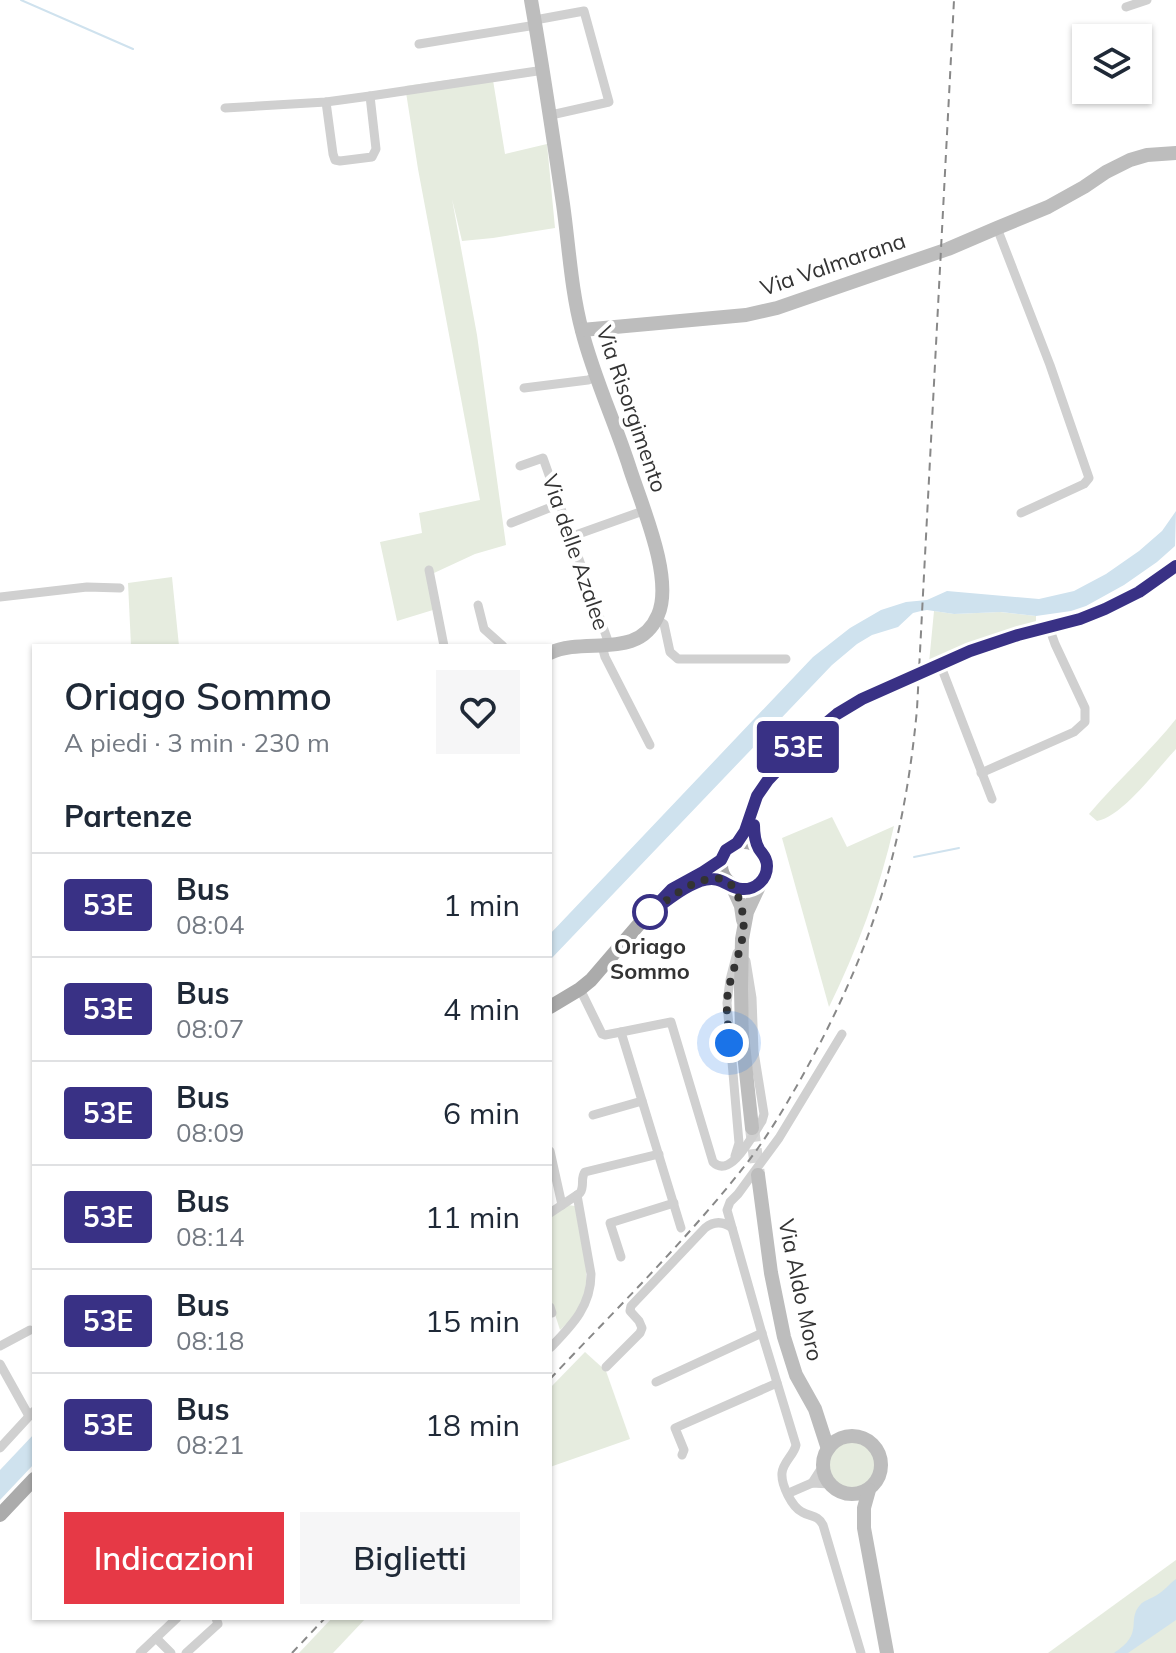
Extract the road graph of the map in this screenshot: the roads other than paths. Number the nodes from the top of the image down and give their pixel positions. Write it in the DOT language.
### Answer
graph roads {
  1 [pos="531,0"];
  2 [pos="1147,0"];
  3 [pos="1126,7"];
  4 [pos="535,22"];
  5 [pos="419,44"];
  6 [pos="544,70"];
  7 [pos="370,96"];
  8 [pos="326,102"];
  9 [pos="225,108"];
  10 [pos="551,115"];
  11 [pos="1176,153"];
  12 [pos="997,228"];
  13 [pos="582,330"];
  14 [pos="596,377"];
  15 [pos="524,388"];
  16 [pos="520,466"];
  17 [pos="559,504"];
  18 [pos="643,511"];
  19 [pos="1021,513"];
  20 [pos="511,523"];
  21 [pos="570,537"];
  22 [pos="1176,566"];
  23 [pos="429,570"];
  24 [pos="120,588"];
  25 [pos="0,597"];
  26 [pos="478,605"];
  27 [pos="656,619"];
  28 [pos="1049,627"];
  29 [pos="444,644"];
  30 [pos="501,644"];
  31 [pos="605,646"];
  32 [pos="552,652"];
  33 [pos="786,659"];
  34 [pos="940,664"];
  35 [pos="650,745"];
  36 [pos="981,773"];
  37 [pos="992,799"];
  38 [pos="752,813"];
  39 [pos="737,843"];
  40 [pos="758,847"];
  41 [pos="721,860"];
  42 [pos="761,882"];
  43 [pos="730,884"];
  44 [pos="647,915"];
  45 [pos="743,934"];
  46 [pos="580,989"];
  47 [pos="552,1006"];
  48 [pos="621,1032"];
  49 [pos="842,1034"];
  50 [pos="642,1101"];
  51 [pos="593,1115"];
  52 [pos="752,1128"];
  53 [pos="659,1154"];
  54 [pos="552,1160"];
  55 [pos="728,1165"];
  56 [pos="758,1175"];
  57 [pos="577,1195"];
  58 [pos="674,1203"];
  59 [pos="562,1205"];
  60 [pos="552,1212"];
  61 [pos="681,1228"];
  62 [pos="732,1229"];
  63 [pos="621,1257"];
  64 [pos="30,1330"];
  65 [pos="762,1333"];
  66 [pos="0,1346"];
  67 [pos="552,1346"];
  68 [pos="0,1364"];
  69 [pos="606,1367"];
  70 [pos="656,1382"];
  71 [pos="777,1383"];
  72 [pos="815,1409"];
  73 [pos="32,1413"];
  74 [pos="853,1436"];
  75 [pos="0,1448"];
  76 [pos="828,1449"];
  77 [pos="682,1455"];
  78 [pos="823,1466"];
  79 [pos="812,1483"];
  80 [pos="830,1484"];
  81 [pos="32,1486"];
  82 [pos="869,1490"];
  83 [pos="789,1493"];
  84 [pos="845,1494"];
  85 [pos="0,1515"];
  86 [pos="864,1528"];
  87 [pos="175,1620"];
  88 [pos="217,1620"];
  89 [pos="156,1638"];
  90 [pos="140,1653"];
  91 [pos="171,1653"];
  92 [pos="186,1653"];
  93 [pos="861,1653"];
  94 [pos="887,1653"];
  1 -- 4 [label="street, Via Risorgimento"];
  2 -- 3 [label="street"];
  4 -- 5 [label="street"];
  4 -- 6 [label="street, Via Risorgimento"];
  4 -- 10 [label="street"];
  6 -- 7 [label="street"];
  6 -- 10 [label="street, Via Risorgimento"];
  7 -- 8 [label="street"];
  7 -- 8 [label="street"];
  8 -- 9 [label="street"];
  10 -- 13 [label="street, Via Risorgimento"];
  11 -- 12 [label="street, Via Valmarana"];
  12 -- 13 [label="street, Via Valmarana"];
  12 -- 19 [label="street"];
  13 -- 14 [label="street, Via Risorgimento"];
  14 -- 15 [label="street"];
  14 -- 18 [label="street, Via Risorgimento"];
  16 -- 17 [label="street, Via delle Azalee"];
  17 -- 20 [label="street"];
  17 -- 21 [label="street, Via delle Azalee"];
  18 -- 21 [label="street"];
  18 -- 27 [label="street, Via Risorgimento"];
  21 -- 31 [label="street, Via delle Azalee"];
  22 -- 28 [label="main road"];
  23 -- 29 [label="street"];
  24 -- 25 [label="street"];
  26 -- 30 [label="street"];
  27 -- 31 [label="street"];
  27 -- 33 [label="street"];
  28 -- 34 [label="main road"];
  28 -- 36 [label="street"];
  31 -- 32 [label="street"];
  31 -- 35 [label="street"];
  34 -- 36 [label="street"];
  34 -- 38 [label="main road"];
  36 -- 37 [label="street"];
  38 -- 39 [label="main road"];
  38 -- 40 [label="main road"];
  39 -- 40 [label="main road"];
  39 -- 41 [label="main road"];
  40 -- 42 [label="main road"];
  41 -- 43 [label="main road"];
  41 -- 44 [label="main road"];
  42 -- 43 [label="main road"];
  42 -- 45 [label="street"];
  43 -- 44 [label="main road"];
  43 -- 45 [label="street"];
  44 -- 46 [label="main road"];
  45 -- 52 [label="street"];
  45 -- 55 [label="street"];
  45 -- 55 [label="street"];
  46 -- 47 [label="main road"];
  46 -- 48 [label="street"];
  48 -- 50 [label="street"];
  48 -- 55 [label="street"];
  49 -- 62 [label="street"];
  50 -- 51 [label="street"];
  50 -- 53 [label="street"];
  53 -- 57 [label="street"];
  53 -- 58 [label="street"];
  54 -- 59 [label="street"];
  56 -- 72 [label="street, Via Aldo Moro"];
  57 -- 59 [label="street"];
  57 -- 67 [label="street"];
  58 -- 61 [label="street"];
  58 -- 63 [label="street"];
  59 -- 60 [label="street"];
  62 -- 65 [label="street"];
  62 -- 69 [label="street"];
  64 -- 66 [label="street"];
  65 -- 70 [label="street"];
  65 -- 71 [label="street"];
  68 -- 73 [label="street"];
  71 -- 77 [label="street"];
  71 -- 83 [label="street"];
  72 -- 74 [label="street, Via Aldo Moro"];
  72 -- 76 [label="street, Via Aldo Moro"];
  73 -- 75 [label="street"];
  74 -- 76 [label="street"];
  74 -- 82 [label="street"];
  76 -- 78 [label="street"];
  78 -- 79 [label="street"];
  78 -- 80 [label="street"];
  79 -- 80 [label="street"];
  79 -- 83 [label="street"];
  80 -- 84 [label="street"];
  81 -- 85 [label="main road"];
  82 -- 84 [label="street"];
  82 -- 86 [label="street"];
  83 -- 93 [label="street"];
  84 -- 86 [label="street"];
  86 -- 94 [label="street"];
  87 -- 89 [label="street"];
  88 -- 92 [label="street"];
  89 -- 90 [label="street"];
  89 -- 91 [label="street"];
}
